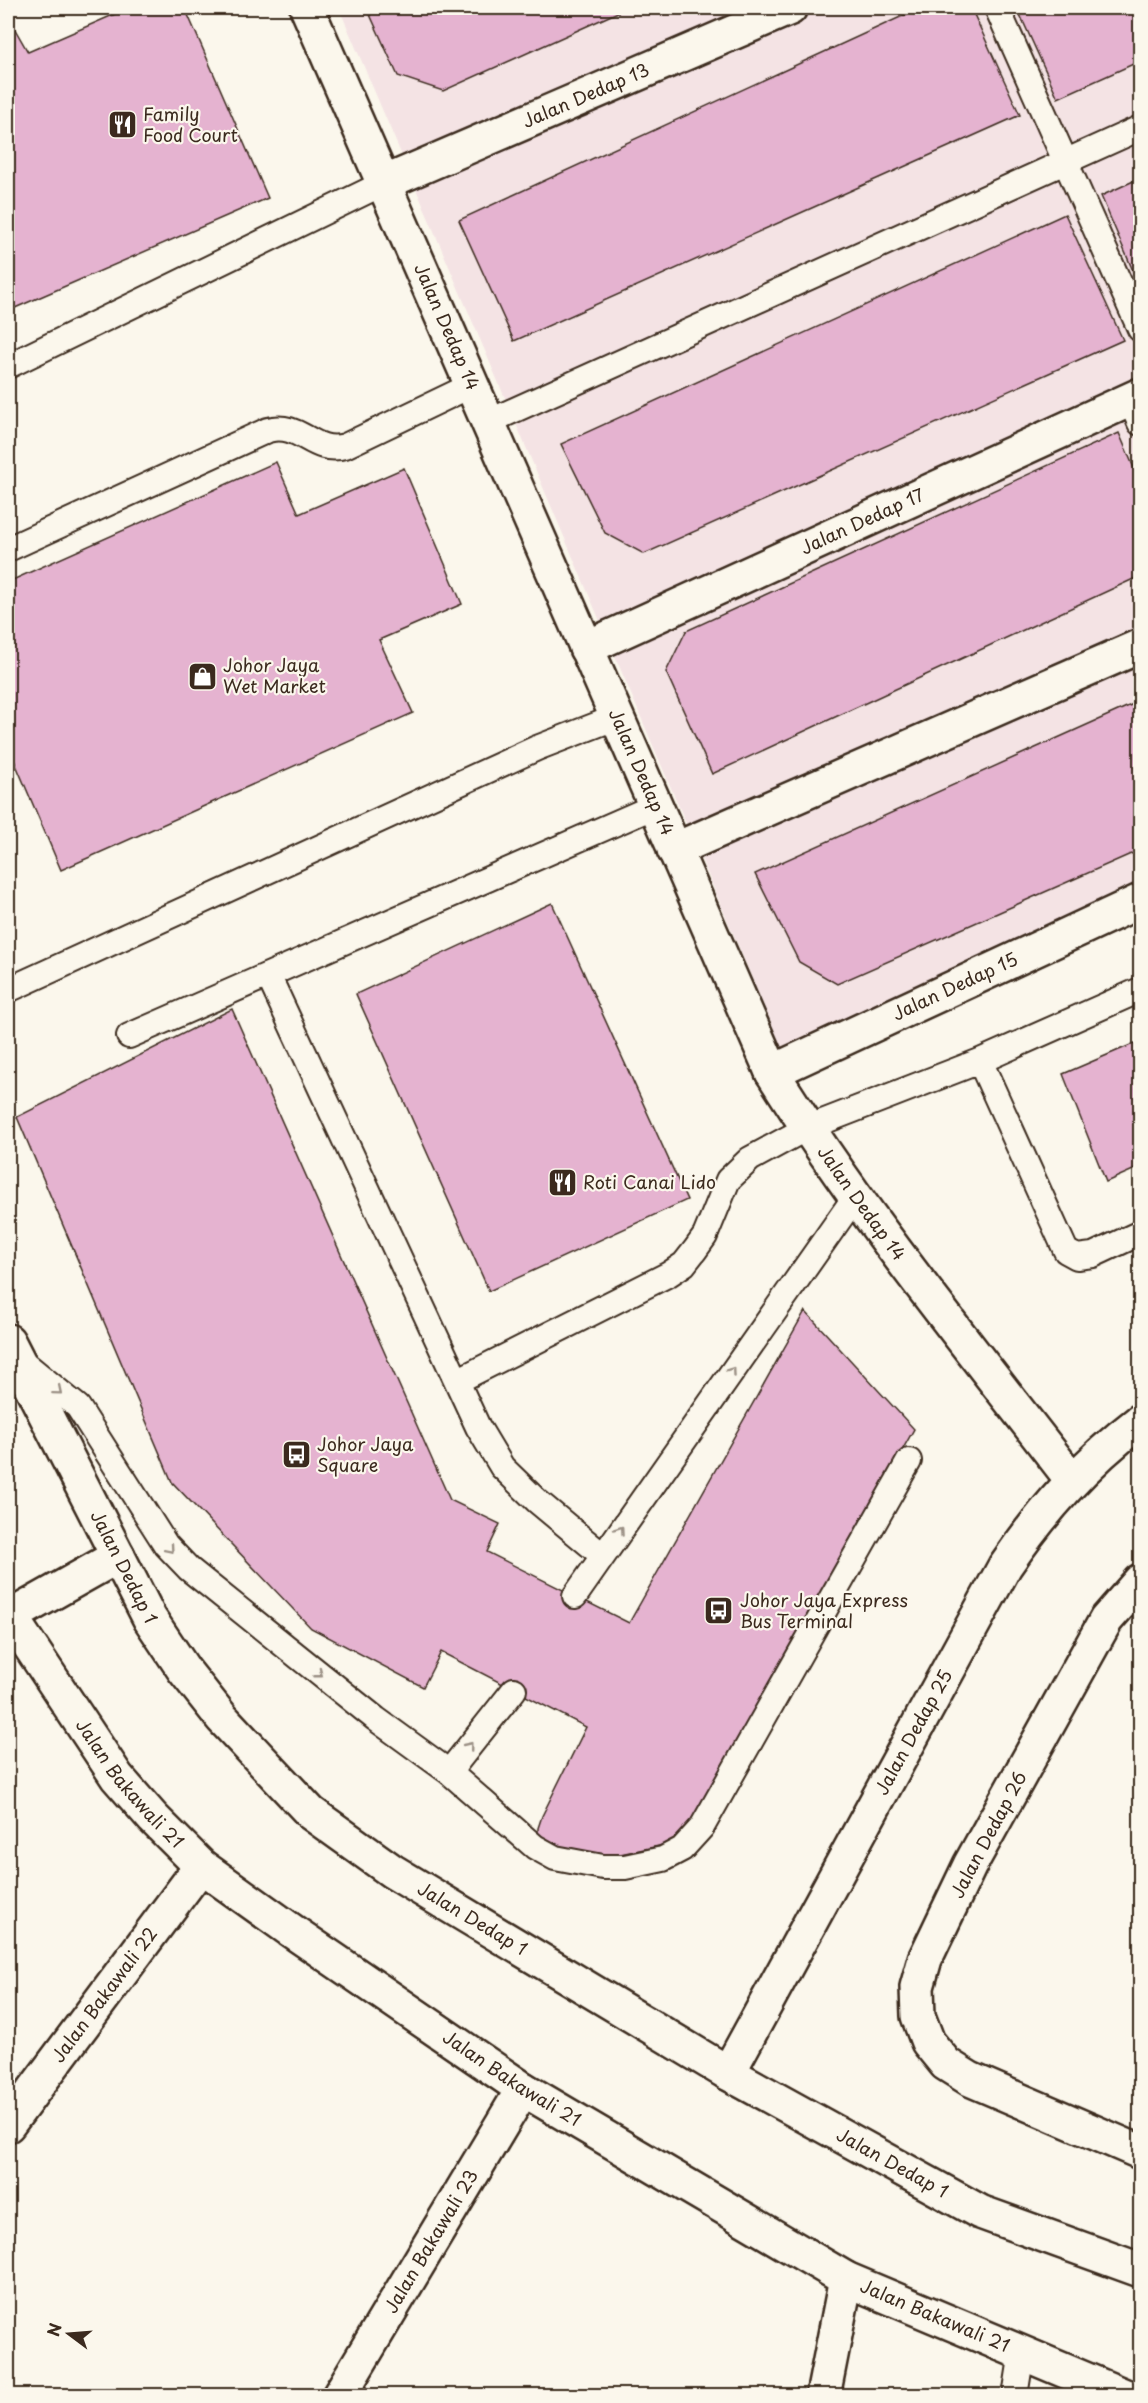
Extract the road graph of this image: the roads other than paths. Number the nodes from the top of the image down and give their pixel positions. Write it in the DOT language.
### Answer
graph roads {
  1 [pos="307,8"];
  2 [pos="790,8"];
  3 [pos="997,8"];
  4 [pos="1140,128"];
  5 [pos="1066,161"];
  6 [pos="384,183"];
  7 [pos="1140,329"];
  8 [pos="8,366"];
  9 [pos="472,385"];
  10 [pos="1137,406"];
  11 [pos="488,422"];
  12 [pos="8,549"];
  13 [pos="1140,646"];
  14 [pos="586,648"];
  15 [pos="617,717"];
  16 [pos="655,806"];
  17 [pos="675,850"];
  18 [pos="1140,901"];
  19 [pos="268,975"];
  20 [pos="8,990"];
  21 [pos="1140,990"];
  22 [pos="129,1036"];
  23 [pos="980,1061"];
  24 [pos="772,1072"];
  25 [pos="807,1128"];
  26 [pos="855,1197"];
  27 [pos="1140,1233"];
  28 [pos="10,1347"];
  29 [pos="457,1381"];
  30 [pos="1140,1421"];
  31 [pos="909,1461"];
  32 [pos="1072,1480"];
  33 [pos="602,1555"];
  34 [pos="118,1556"];
  35 [pos="1140,1581"];
  36 [pos="575,1596"];
  37 [pos="8,1616"];
  38 [pos="514,1690"];
  39 [pos="449,1772"];
  40 [pos="201,1866"];
  41 [pos="728,2073"];
  42 [pos="523,2089"];
  43 [pos="8,2125"];
  44 [pos="1140,2152"];
  45 [pos="1140,2270"];
  46 [pos="846,2279"];
  47 [pos="1022,2352"];
  48 [pos="339,2396"];
  49 [pos="823,2396"];
  50 [pos="1015,2396"];
  51 [pos="1125,2396"];
  1 -- 6 [label="street, Jalan Dedap 14"];
  2 -- 6 [label="street, Jalan Dedap 13"];
  3 -- 5 [label="lane"];
  4 -- 5 [label="lane"];
  5 -- 7 [label="lane"];
  5 -- 11 [label="lane"];
  6 -- 8 [label="lane"];
  6 -- 9 [label="street, Jalan Dedap 14"];
  9 -- 11 [label="street, Jalan Dedap 14"];
  9 -- 12 [label="lane"];
  10 -- 14 [label="street, Jalan Dedap 17"];
  11 -- 14 [label="street, Jalan Dedap 14"];
  13 -- 17 [label="street"];
  14 -- 15 [label="street, Jalan Dedap 14"];
  15 -- 16 [label="street, Jalan Dedap 14"];
  15 -- 20 [label="lane"];
  16 -- 17 [label="street, Jalan Dedap 14"];
  16 -- 19 [label="lane"];
  17 -- 24 [label="street, Jalan Dedap 14"];
  18 -- 24 [label="street, Jalan Dedap 15"];
  19 -- 22 [label="lane"];
  19 -- 29 [label="lane"];
  21 -- 23 [label="lane"];
  23 -- 25 [label="lane"];
  23 -- 27 [label="lane"];
  24 -- 25 [label="street, Jalan Dedap 14"];
  25 -- 26 [label="street, Jalan Dedap 14"];
  25 -- 29 [label="lane"];
  26 -- 32 [label="street, Jalan Dedap 14"];
  33 -- 26 [label="lane, one-way"];
  28 -- 34 [label="street, Jalan Dedap 1"];
  28 -- 39 [label="lane, one-way"];
  29 -- 33 [label="lane"];
  30 -- 32 [label="street, Jalan Dedap 25"];
  31 -- 39 [label="lane"];
  32 -- 41 [label="street, Jalan Dedap 25"];
  33 -- 36 [label="lane"];
  34 -- 37 [label="street"];
  34 -- 41 [label="street, Jalan Dedap 1"];
  35 -- 44 [label="street, Jalan Dedap 26"];
  37 -- 40 [label="street, Jalan Bakawali 21"];
  39 -- 38 [label="lane, one-way"];
  40 -- 42 [label="street, Jalan Bakawali 21"];
  40 -- 43 [label="street, Jalan Bakawali 22"];
  41 -- 45 [label="street, Jalan Dedap 1"];
  42 -- 46 [label="street, Jalan Bakawali 21"];
  42 -- 48 [label="street, Jalan Bakawali 23"];
  46 -- 47 [label="street, Jalan Bakawali 21"];
  46 -- 49 [label="street"];
  47 -- 50 [label="lane"];
  47 -- 51 [label="street, Jalan Bakawali 21"];
}
